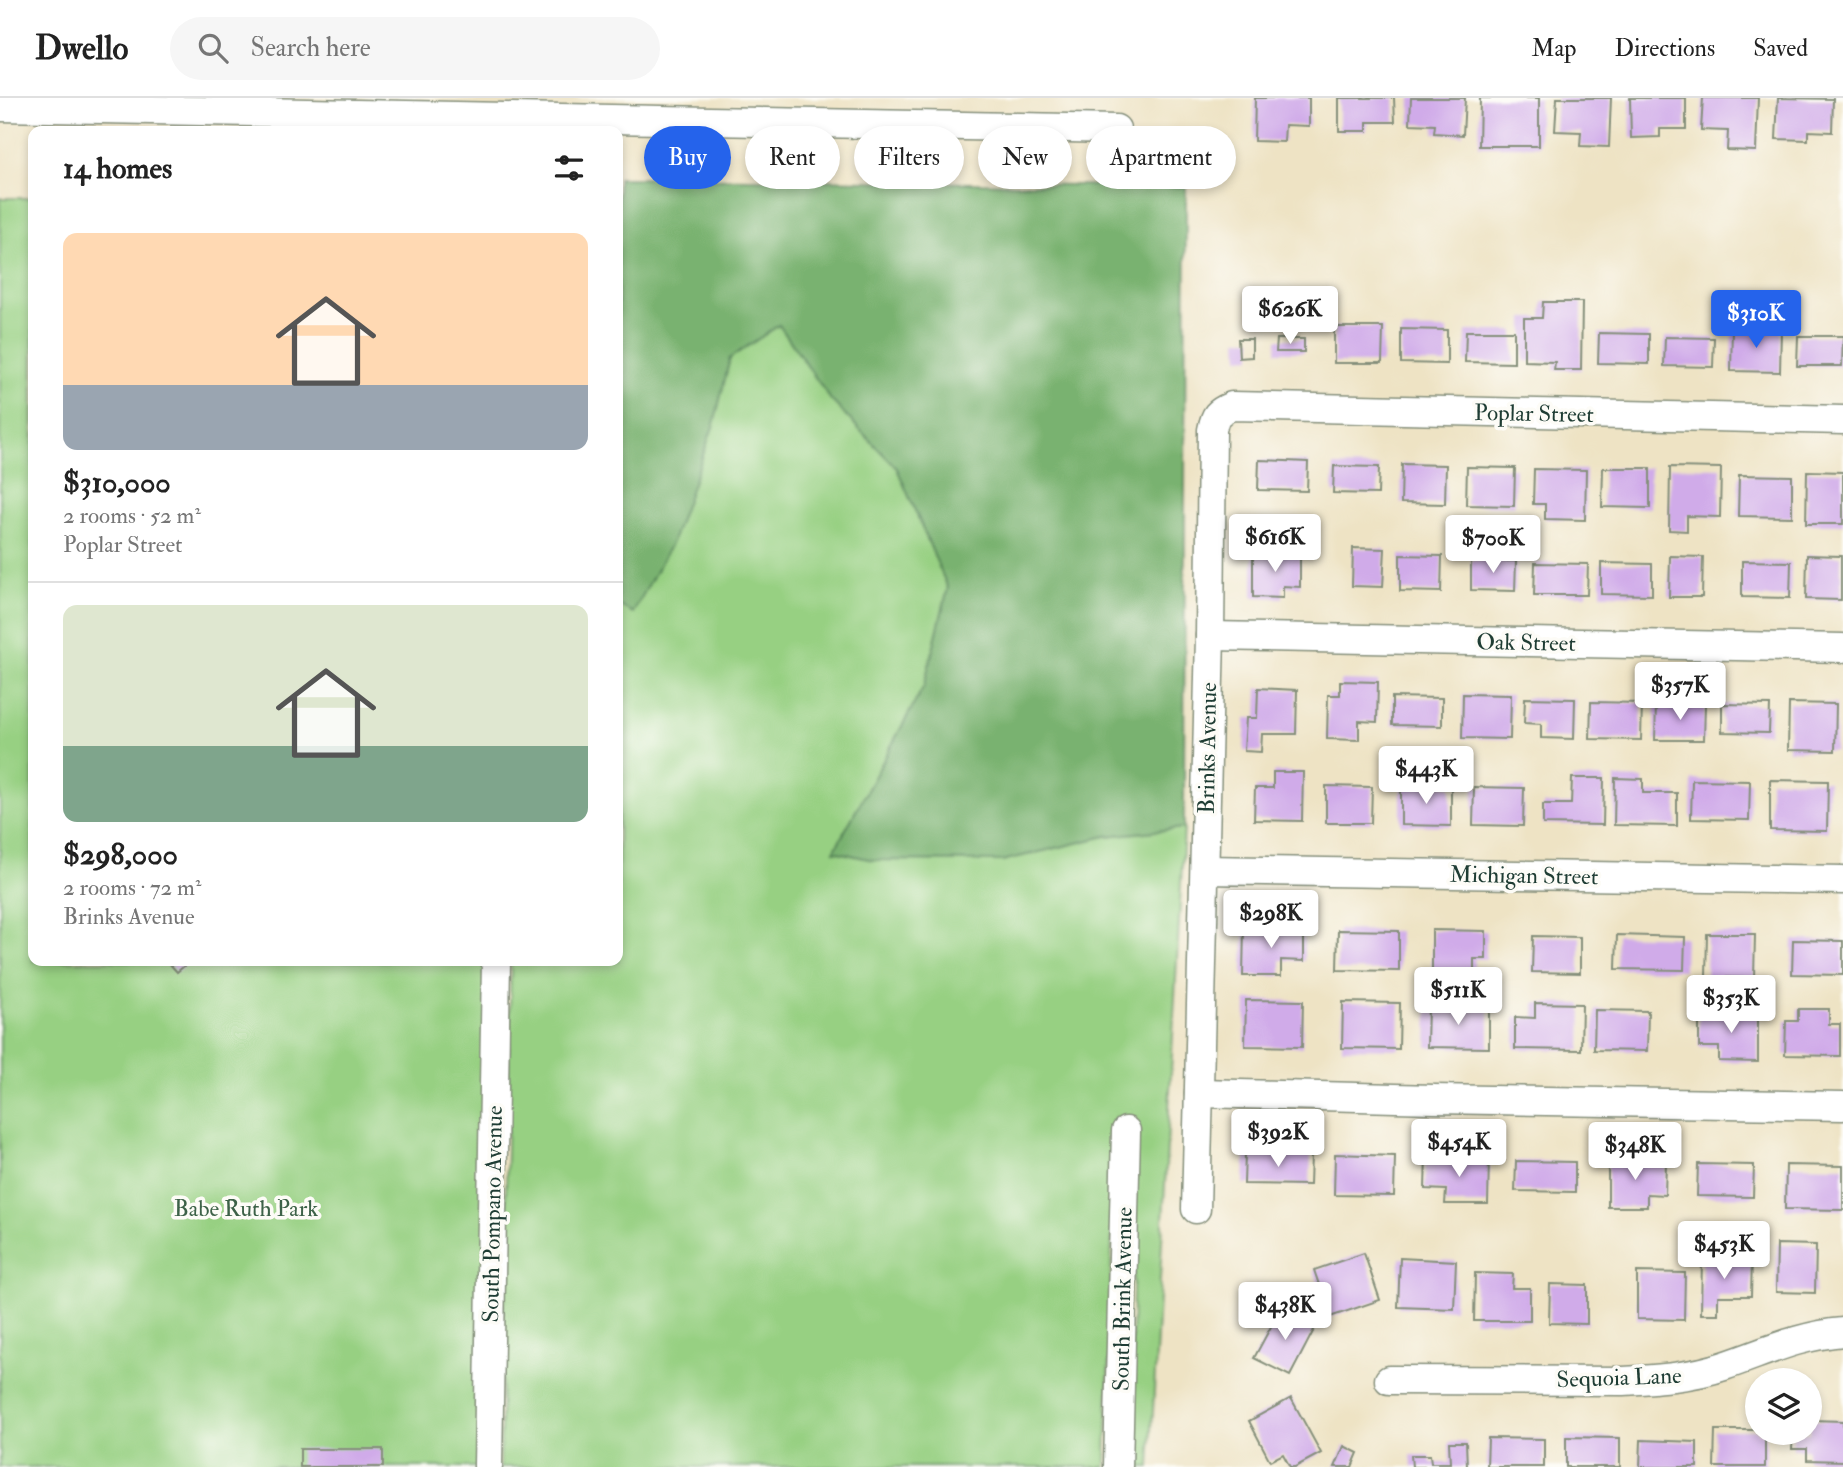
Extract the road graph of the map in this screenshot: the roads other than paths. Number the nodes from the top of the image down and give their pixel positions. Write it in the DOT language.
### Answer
graph roads {
  1 [pos="0,107"];
  2 [pos="1086,128"];
  3 [pos="1225,409"];
  4 [pos="1843,420"];
  5 [pos="1210,636"];
  6 [pos="1843,648"];
  7 [pos="1205,870"];
  8 [pos="1843,880"];
  9 [pos="496,966"];
  10 [pos="1199,1093"];
  11 [pos="1843,1105"];
  12 [pos="1125,1130"];
  13 [pos="1196,1209"];
  14 [pos="1843,1332"];
  15 [pos="1389,1380"];
  16 [pos="488,1467"];
  17 [pos="1118,1467"];
  1 -- 2 [label="street"];
  3 -- 4 [label="street, Poplar Street"];
  3 -- 5 [label="street, Brinks Avenue"];
  5 -- 6 [label="street, Oak Street"];
  5 -- 7 [label="street, Brinks Avenue"];
  7 -- 8 [label="street, Michigan Street"];
  7 -- 10 [label="street, Brinks Avenue"];
  9 -- 16 [label="street, South Pompano Avenue"];
  10 -- 11 [label="street"];
  10 -- 13 [label="street"];
  12 -- 17 [label="street, South Brink Avenue"];
  14 -- 15 [label="street, Sequoia Lane"];
}
